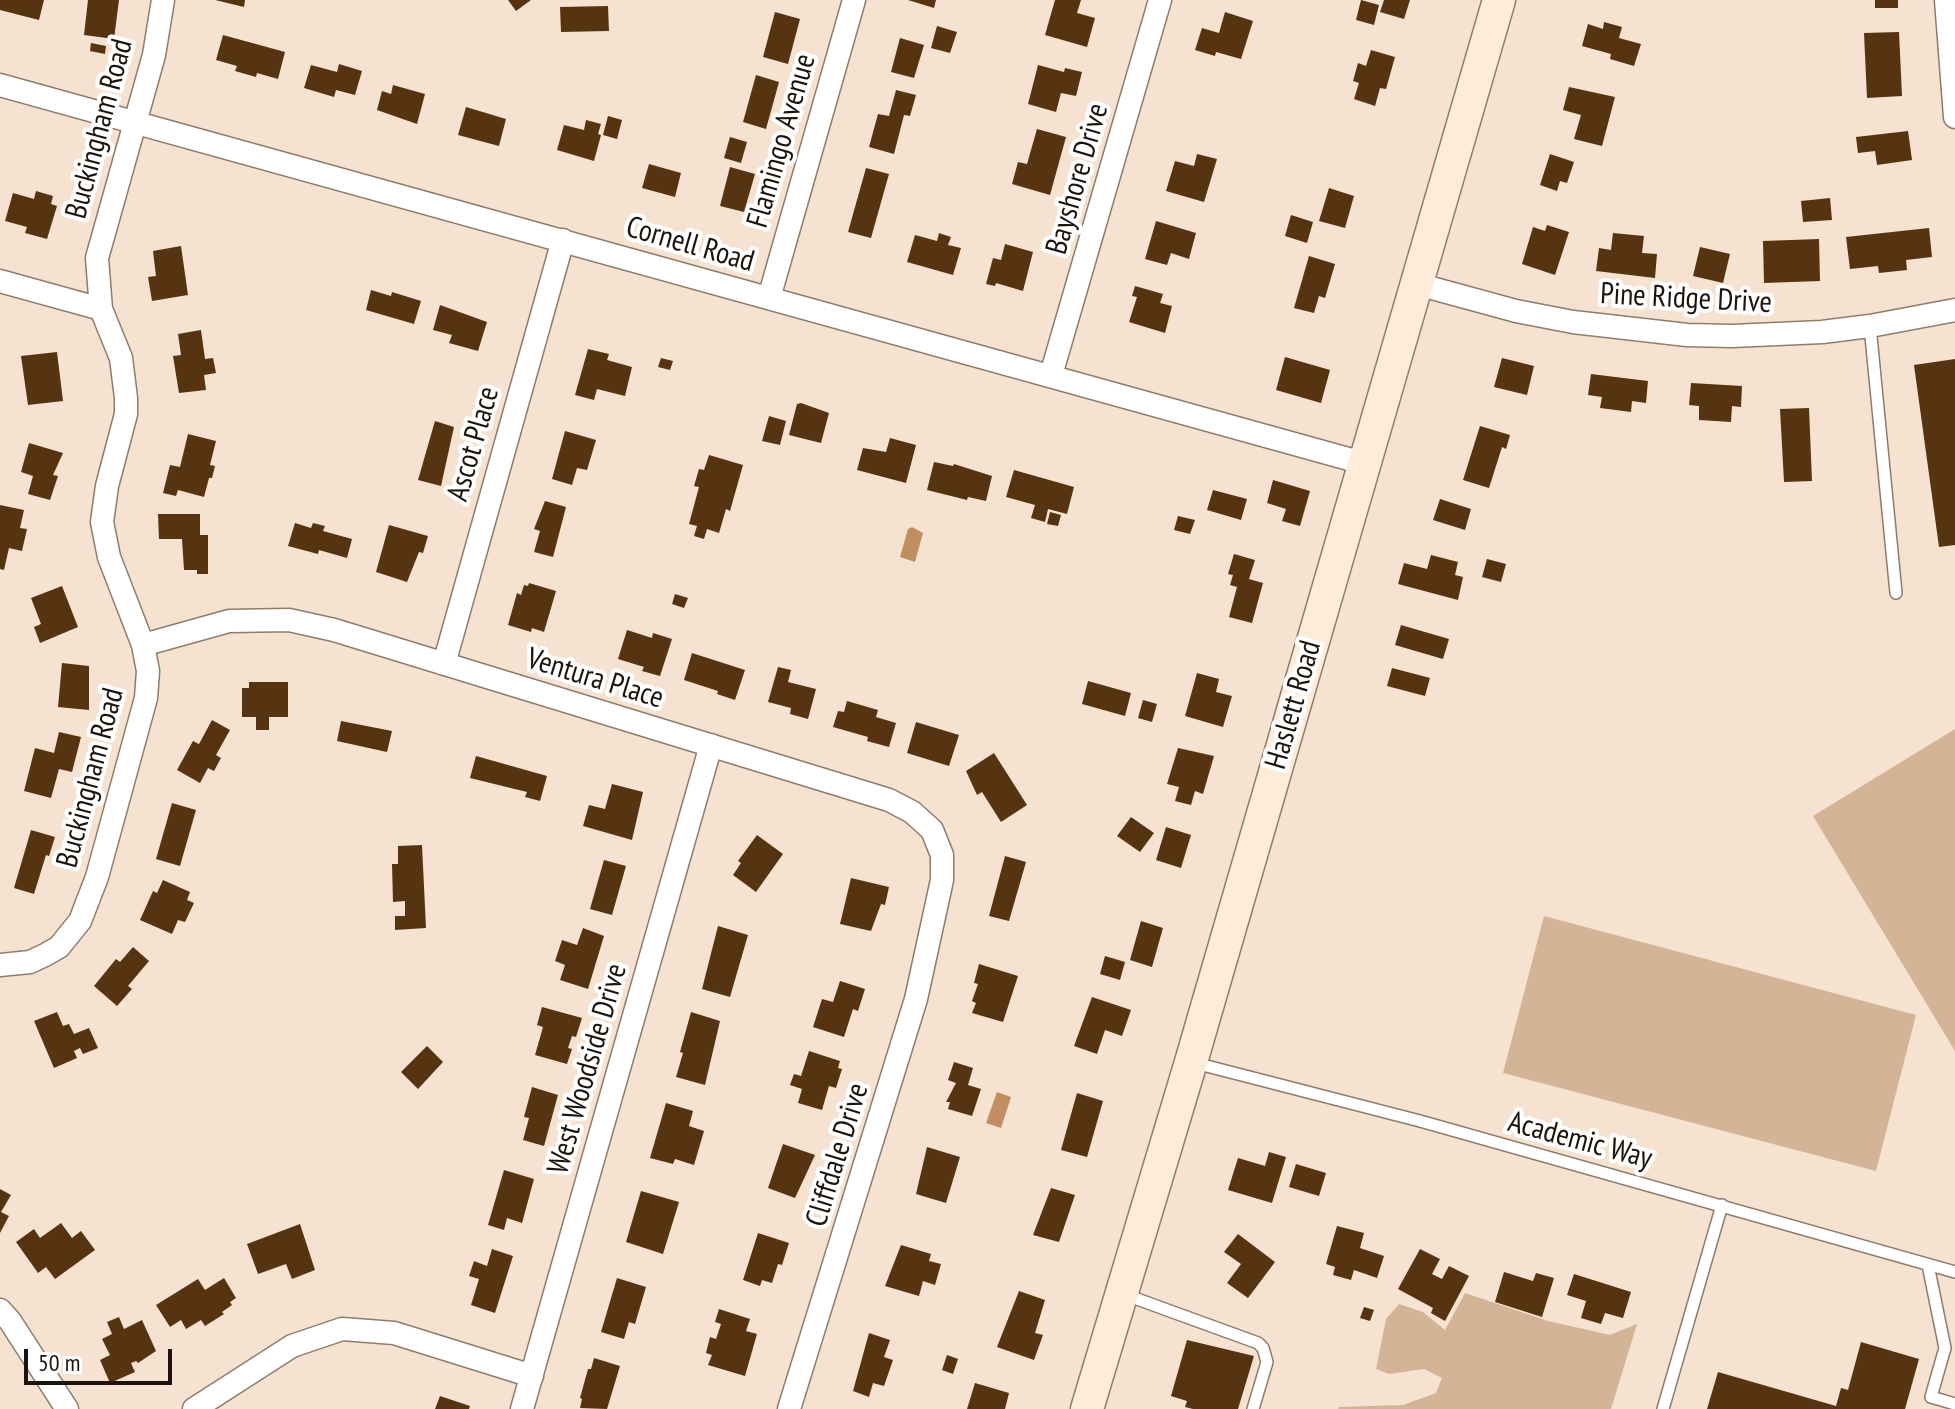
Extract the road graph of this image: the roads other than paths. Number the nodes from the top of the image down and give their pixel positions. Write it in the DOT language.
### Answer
graph roads {
  1 [pos="163,0"];
  2 [pos="854,0"];
  3 [pos="1160,0"];
  4 [pos="1499,0"];
  5 [pos="1946,0"];
  6 [pos="0,85"];
  7 [pos="1955,117"];
  8 [pos="134,123"];
  9 [pos="563,240"];
  10 [pos="0,281"];
  11 [pos="1417,284"];
  12 [pos="769,298"];
  13 [pos="101,309"];
  14 [pos="1955,310"];
  15 [pos="1870,326"];
  16 [pos="1051,375"];
  17 [pos="1363,463"];
  18 [pos="1896,593"];
  19 [pos="143,645"];
  20 [pos="444,664"];
  21 [pos="711,745"];
  22 [pos="936,916"];
  23 [pos="0,965"];
  24 [pos="1191,1062"];
  25 [pos="1722,1205"];
  26 [pos="1928,1265"];
  27 [pos="1955,1272"];
  28 [pos="1121,1294"];
  29 [pos="0,1310"];
  30 [pos="1950,1350"];
  31 [pos="532,1376"];
  32 [pos="1955,1404"];
  33 [pos="67,1409"];
  34 [pos="194,1409"];
  35 [pos="522,1409"];
  36 [pos="789,1409"];
  37 [pos="1087,1409"];
  38 [pos="1253,1409"];
  39 [pos="1663,1409"];
  1 -- 8 [label="street, Buckingham Road"];
  2 -- 12 [label="street, Flamingo Avenue"];
  3 -- 16 [label="street, Bayshore Drive"];
  4 -- 11 [label="street, Haslett Road"];
  5 -- 7 [label="street"];
  6 -- 8 [label="street, Cornell Road"];
  8 -- 9 [label="street, Cornell Road"];
  8 -- 13 [label="street, Buckingham Road"];
  9 -- 12 [label="street, Cornell Road"];
  9 -- 20 [label="street, Ascot Place"];
  10 -- 13 [label="street"];
  11 -- 15 [label="street, Pine Ridge Drive"];
  11 -- 17 [label="street, Haslett Road"];
  12 -- 16 [label="street, Cornell Road"];
  13 -- 19 [label="street, Buckingham Road"];
  14 -- 15 [label="street, Pine Ridge Drive"];
  15 -- 18 [label="lane"];
  16 -- 17 [label="street, Cornell Road"];
  17 -- 24 [label="street, Haslett Road"];
  19 -- 20 [label="street, Ventura Place"];
  19 -- 23 [label="street, Buckingham Road"];
  20 -- 21 [label="street, Ventura Place"];
  21 -- 22 [label="street, Ventura Place"];
  21 -- 31 [label="street, West Woodside Drive"];
  22 -- 36 [label="street, Cliffdale Drive"];
  24 -- 25 [label="lane, Academic Way"];
  24 -- 28 [label="street, Haslett Road"];
  25 -- 26 [label="lane, Academic Way"];
  25 -- 39 [label="lane"];
  26 -- 27 [label="lane, Academic Way"];
  26 -- 30 [label="lane"];
  28 -- 37 [label="street, Haslett Road"];
  28 -- 38 [label="lane"];
  29 -- 33 [label="street"];
  30 -- 32 [label="lane"];
  31 -- 34 [label="street"];
  31 -- 35 [label="street, West Woodside Drive"];
}
